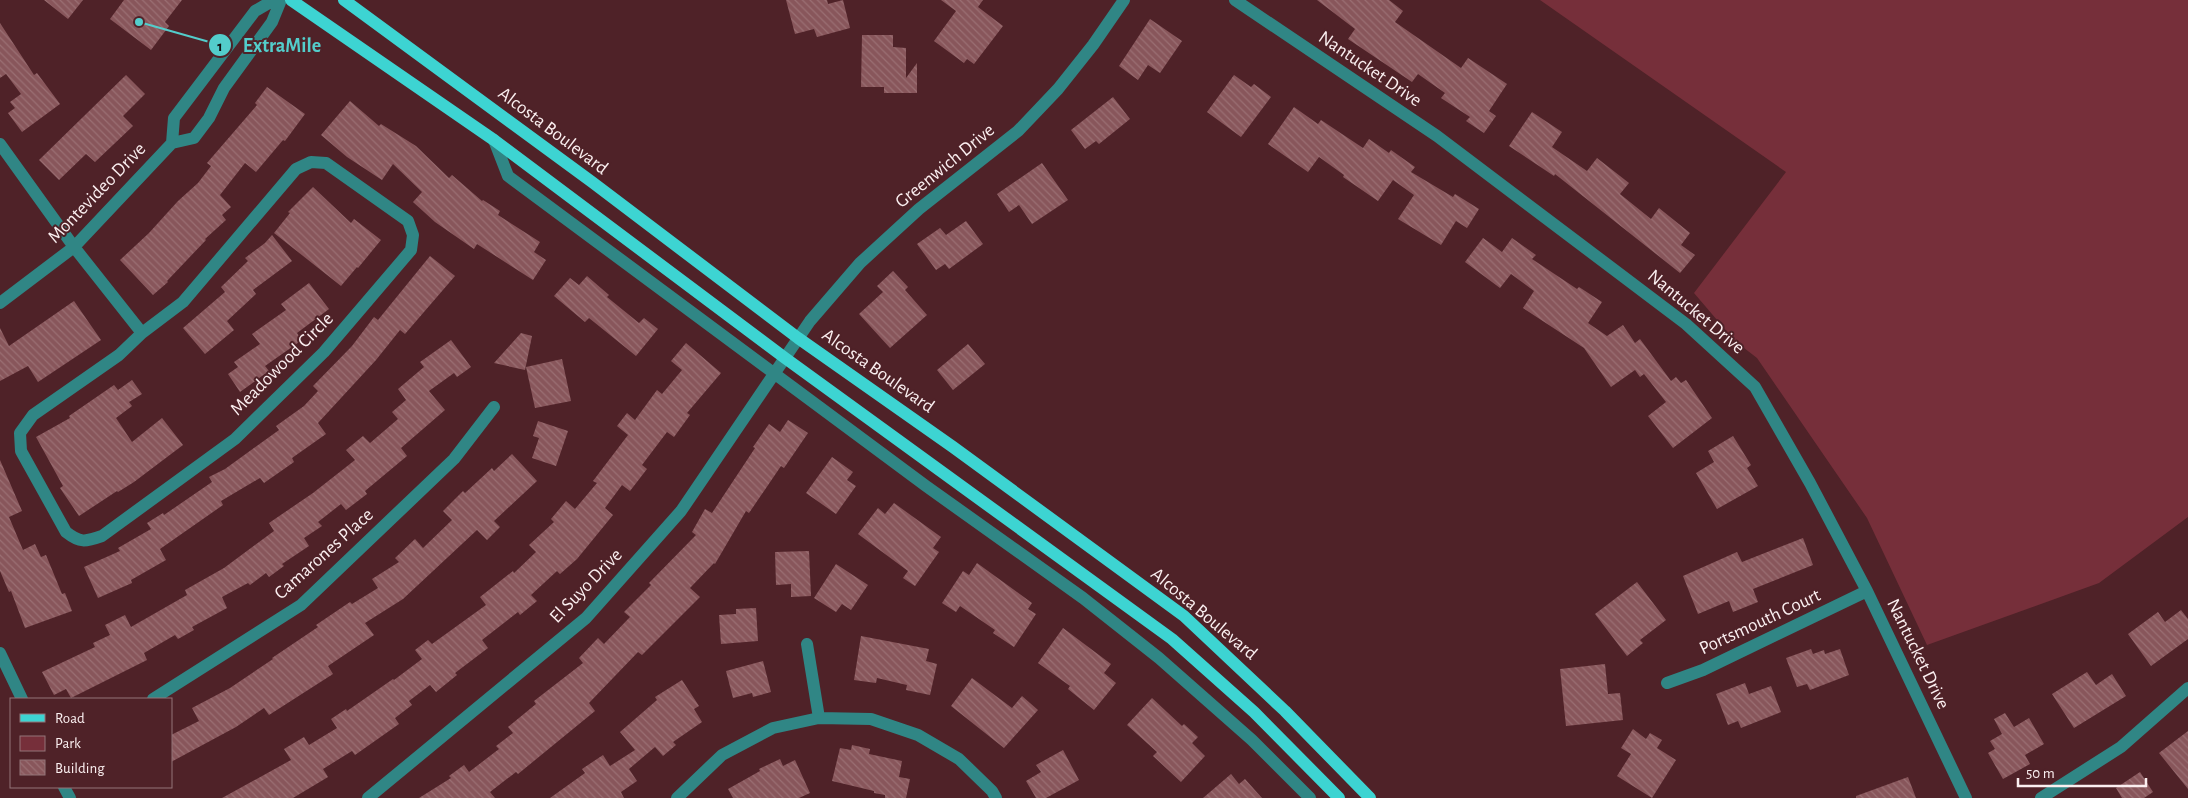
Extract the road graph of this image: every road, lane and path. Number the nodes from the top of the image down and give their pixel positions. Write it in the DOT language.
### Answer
graph roads {
  1 [pos="274,0"];
  2 [pos="281,0"];
  3 [pos="292,0"];
  4 [pos="344,0"];
  5 [pos="1124,0"];
  6 [pos="1235,0"];
  7 [pos="494,140"];
  8 [pos="172,143"];
  9 [pos="0,144"];
  10 [pos="74,247"];
  11 [pos="0,303"];
  12 [pos="142,333"];
  13 [pos="798,338"];
  14 [pos="785,358"];
  15 [pos="775,373"];
  16 [pos="494,407"];
  17 [pos="1867,591"];
  18 [pos="807,644"];
  19 [pos="0,653"];
  20 [pos="1667,683"];
  21 [pos="2188,688"];
  22 [pos="22,698"];
  23 [pos="155,698"];
  24 [pos="819,718"];
  25 [pos="368,798"];
  26 [pos="677,798"];
  27 [pos="996,798"];
  28 [pos="1310,798"];
  29 [pos="1339,798"];
  30 [pos="1370,798"];
  31 [pos="1966,798"];
  32 [pos="2041,798"];
  1 -- 8 [label="street, Montevideo Drive"];
  2 -- 8 [label="street, Montevideo Drive"];
  3 -- 7 [label="main road"];
  4 -- 13 [label="main road, Alcosta Boulevard"];
  5 -- 13 [label="street, Greenwich Drive"];
  6 -- 17 [label="street, Nantucket Drive"];
  7 -- 14 [label="main road"];
  7 -- 15 [label="street"];
  8 -- 10 [label="street, Montevideo Drive"];
  9 -- 10 [label="street"];
  10 -- 11 [label="street, Montevideo Drive"];
  10 -- 12 [label="street"];
  12 -- 12 [label="street, Meadowood Circle"];
  13 -- 14 [label="street, Greenwich Drive"];
  13 -- 30 [label="main road, Alcosta Boulevard"];
  14 -- 15 [label="street, El Suyo Drive"];
  14 -- 29 [label="main road"];
  15 -- 25 [label="street, El Suyo Drive"];
  15 -- 28 [label="street"];
  16 -- 23 [label="street, Camarones Place"];
  17 -- 20 [label="street, Portsmouth Court"];
  17 -- 31 [label="street, Nantucket Drive"];
  18 -- 24 [label="street"];
  19 -- 22 [label="street"];
  21 -- 32 [label="street"];
  24 -- 26 [label="street"];
  24 -- 27 [label="street"];
}
